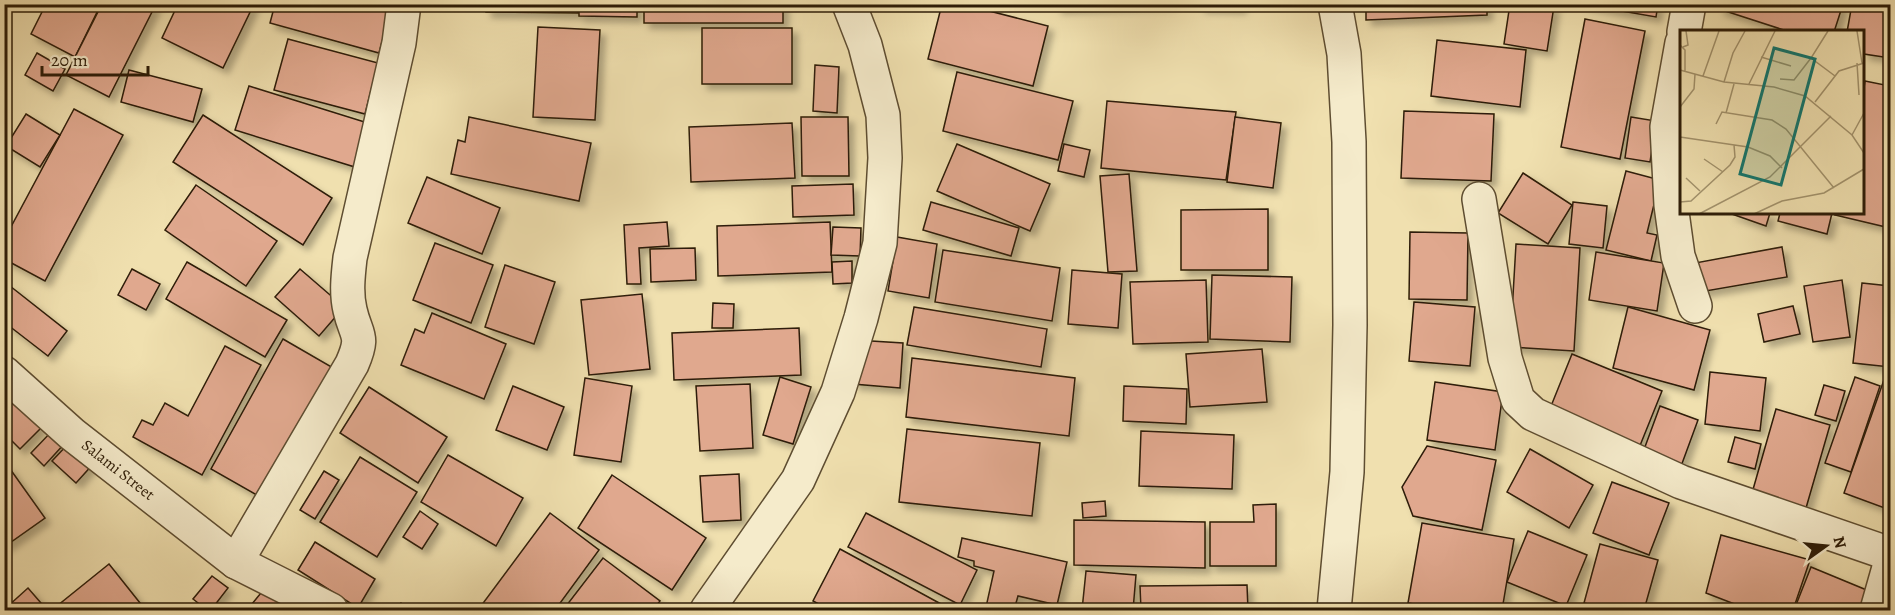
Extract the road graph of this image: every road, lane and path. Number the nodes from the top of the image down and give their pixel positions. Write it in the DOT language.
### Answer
graph roads {
  1 [pos="404,4"];
  2 [pos="849,4"];
  3 [pos="1335,4"];
  4 [pos="1689,4"];
  5 [pos="1684,30"];
  6 [pos="1680,54"];
  7 [pos="1479,199"];
  8 [pos="1695,306"];
  9 [pos="4,373"];
  10 [pos="1890,554"];
  11 [pos="237,562"];
  12 [pos="1890,564"];
  13 [pos="331,610"];
  14 [pos="707,610"];
  15 [pos="1334,610"];
  16 [pos="1877,610"];
  1 -- 11 [label="street"];
  2 -- 14 [label="street"];
  3 -- 15 [label="street"];
  4 -- 5 [label="street"];
  6 -- 8 [label="street"];
  7 -- 10 [label="street"];
  9 -- 11 [label="street, Salami Street"];
  11 -- 13 [label="street, Salami Street"];
  12 -- 16 [label="street"];
}
